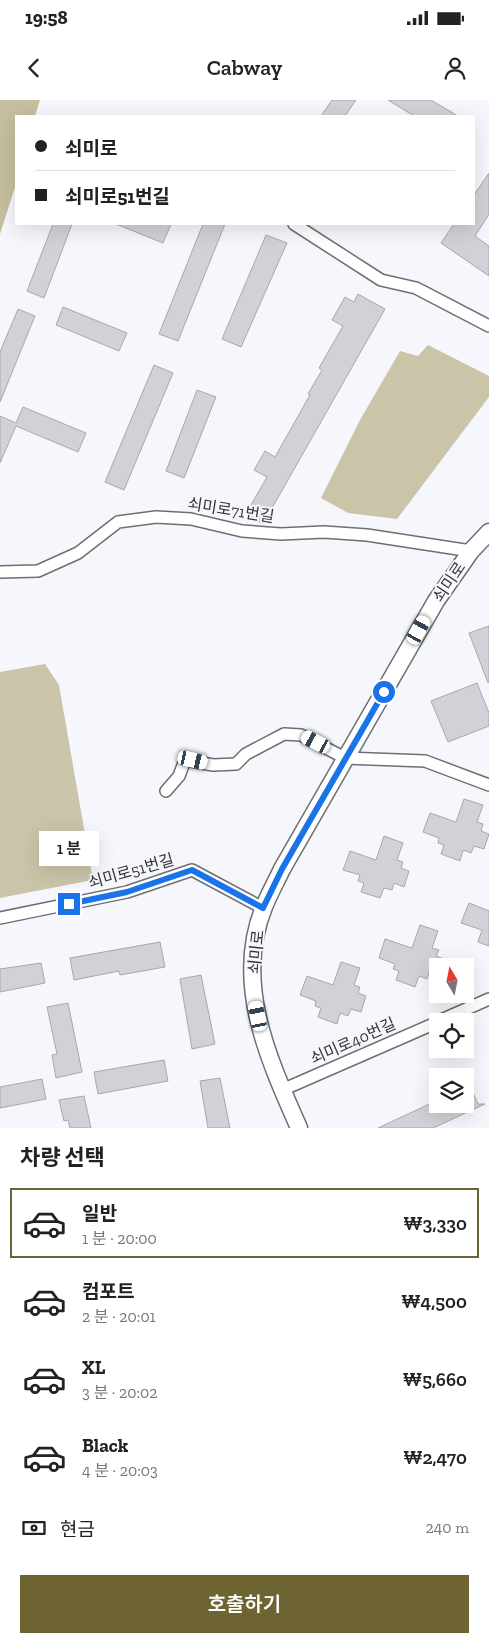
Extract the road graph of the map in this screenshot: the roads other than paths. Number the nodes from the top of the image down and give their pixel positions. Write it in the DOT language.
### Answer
graph roads {
  1 [pos="296,225"];
  2 [pos="489,326"];
  3 [pos="489,532"];
  4 [pos="471,551"];
  5 [pos="0,572"];
  6 [pos="345,758"];
  7 [pos="489,785"];
  8 [pos="166,791"];
  9 [pos="263,908"];
  10 [pos="0,918"];
  11 [pos="489,999"];
  12 [pos="458,1013"];
  13 [pos="429,1026"];
  14 [pos="282,1090"];
  15 [pos="300,1128"];
  1 -- 2 [label="street"];
  3 -- 4 [label="main road, 쇠미로"];
  4 -- 5 [label="street, 쇠미로71번길"];
  4 -- 6 [label="main road, 쇠미로"];
  6 -- 7 [label="street"];
  6 -- 8 [label="street"];
  6 -- 9 [label="main road, 쇠미로"];
  9 -- 10 [label="street, 쇠미로51번길"];
  9 -- 14 [label="main road, 쇠미로"];
  11 -- 12 [label="street, 쇠미로40번길"];
  13 -- 14 [label="street, 쇠미로40번길"];
  14 -- 15 [label="main road, 쇠미로"];
}
